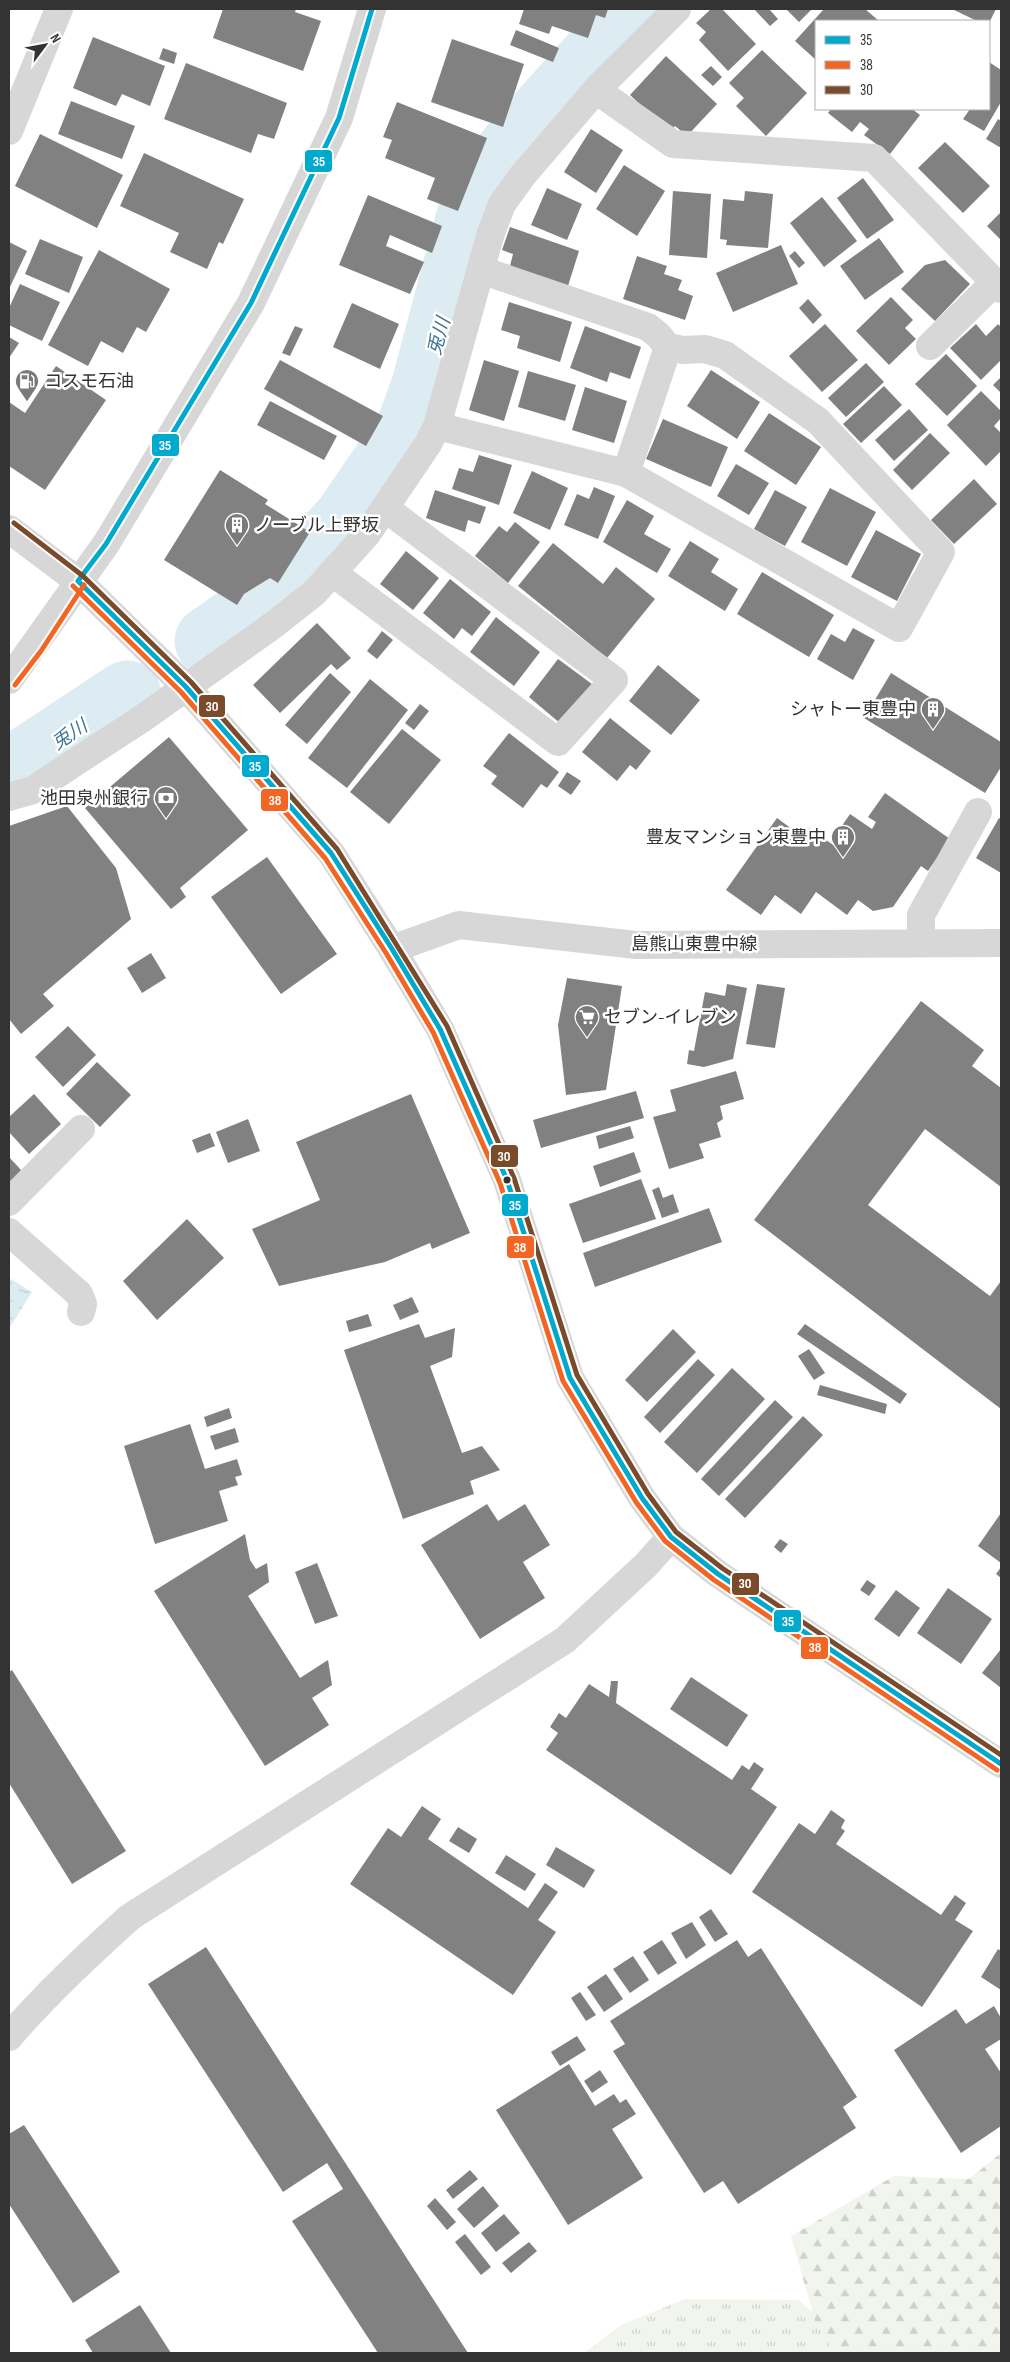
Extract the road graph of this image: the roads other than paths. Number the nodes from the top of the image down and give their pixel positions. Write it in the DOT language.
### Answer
graph roads {
  1 [pos="59,9"];
  2 [pos="372,9"];
  3 [pos="677,9"];
  4 [pos="596,90"];
  5 [pos="9,131"];
  6 [pos="481,270"];
  7 [pos="998,286"];
  8 [pos="930,346"];
  9 [pos="668,347"];
  10 [pos="438,426"];
  11 [pos="626,473"];
  12 [pos="386,508"];
  13 [pos="9,529"];
  14 [pos="334,573"];
  15 [pos="78,581"];
  16 [pos="9,680"];
  17 [pos="186,687"];
  18 [pos="9,797"];
  19 [pos="978,812"];
  20 [pos="921,943"];
  21 [pos="1001,943"];
  22 [pos="392,948"];
  23 [pos="81,1129"];
  24 [pos="9,1202"];
  25 [pos="9,1232"];
  26 [pos="81,1312"];
  27 [pos="671,1537"];
  28 [pos="1000,1762"];
  29 [pos="9,2037"];
  1 -- 5 [label="street"];
  2 -- 15 [label="street"];
  3 -- 4 [label="street"];
  4 -- 6 [label="street"];
  4 -- 7 [label="street"];
  6 -- 9 [label="street"];
  6 -- 10 [label="street"];
  7 -- 8 [label="street"];
  9 -- 11 [label="street"];
  9 -- 11 [label="street"];
  10 -- 11 [label="street"];
  10 -- 12 [label="street"];
  12 -- 14 [label="street"];
  12 -- 14 [label="street"];
  13 -- 15 [label="street"];
  14 -- 17 [label="street"];
  15 -- 16 [label="street"];
  15 -- 17 [label="street"];
  17 -- 18 [label="street"];
  17 -- 22 [label="street"];
  19 -- 20 [label="street"];
  20 -- 21 [label="street, 島熊山東豊中線"];
  20 -- 22 [label="street, 島熊山東豊中線"];
  22 -- 27 [label="street"];
  23 -- 24 [label="street"];
  25 -- 26 [label="street"];
  27 -- 28 [label="street"];
  27 -- 29 [label="street"];
}
